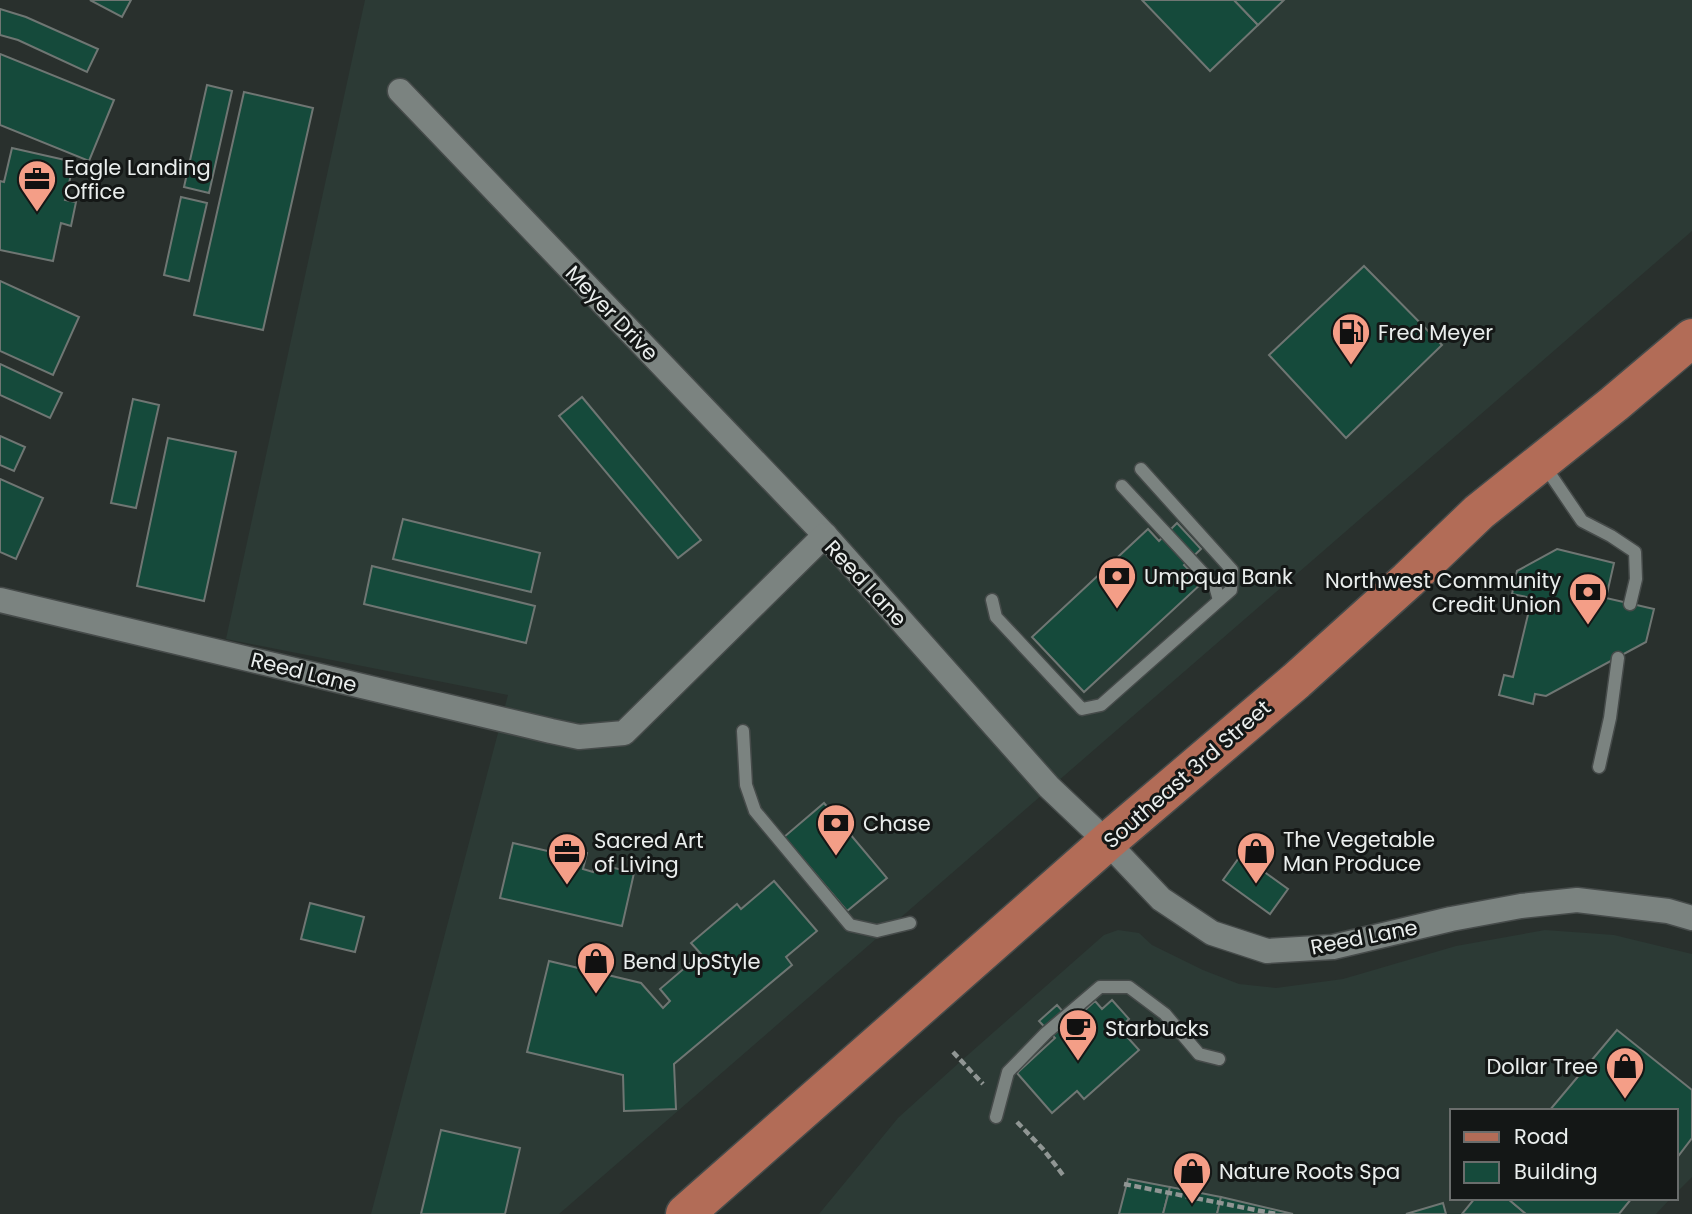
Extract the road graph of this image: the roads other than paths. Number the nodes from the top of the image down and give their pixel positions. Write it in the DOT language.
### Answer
graph roads {
  1 [pos="400,91"];
  2 [pos="1692,338"];
  3 [pos="1541,461"];
  4 [pos="1141,469"];
  5 [pos="1122,486"];
  6 [pos="825,535"];
  7 [pos="0,600"];
  8 [pos="992,600"];
  9 [pos="1219,600"];
  10 [pos="1630,604"];
  11 [pos="1618,658"];
  12 [pos="743,731"];
  13 [pos="1599,767"];
  14 [pos="1107,842"];
  15 [pos="1692,918"];
  16 [pos="910,923"];
  17 [pos="1219,1059"];
  18 [pos="996,1117"];
  19 [pos="685,1214"];
  1 -- 6 [label="street, Meyer Drive"];
  2 -- 3 [label="main road, Southeast 3rd Street"];
  3 -- 10 [label="lane"];
  3 -- 14 [label="main road, Southeast 3rd Street"];
  4 -- 9 [label="lane"];
  5 -- 9 [label="lane"];
  6 -- 7 [label="street, Reed Lane"];
  6 -- 14 [label="street, Reed Lane"];
  8 -- 9 [label="lane"];
  11 -- 13 [label="lane"];
  12 -- 16 [label="lane"];
  14 -- 15 [label="street, Reed Lane"];
  14 -- 19 [label="main road, Southeast 3rd Street"];
  17 -- 18 [label="lane"];
}
